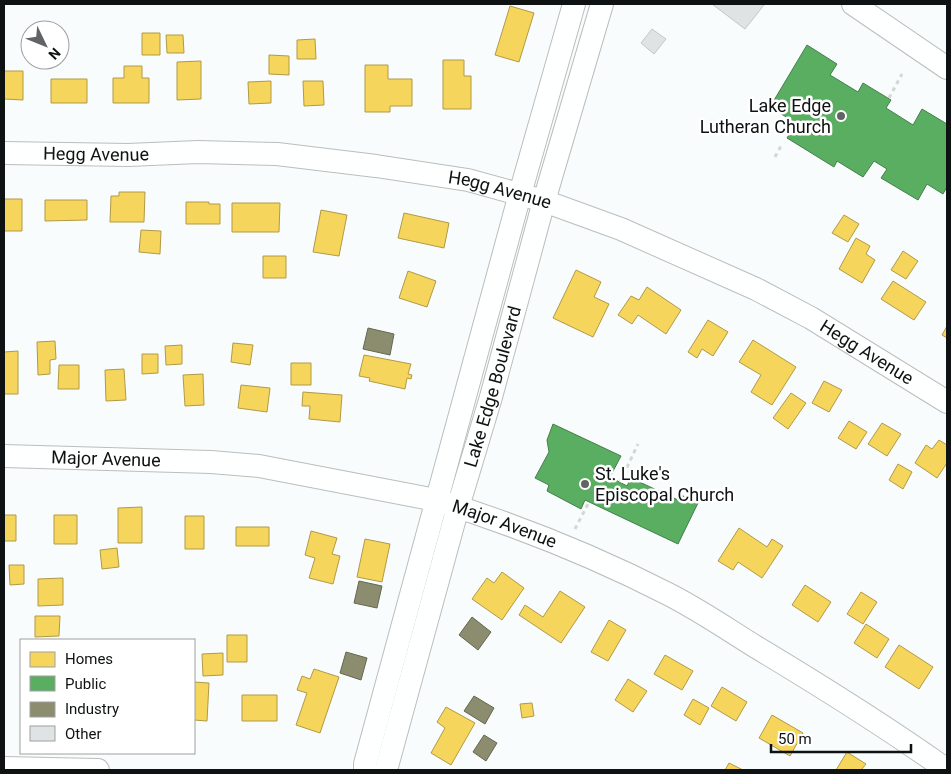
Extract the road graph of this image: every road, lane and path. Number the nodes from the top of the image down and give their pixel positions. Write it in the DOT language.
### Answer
graph roads {
  1 [pos="574,4"];
  2 [pos="602,4"];
  3 [pos="853,4"];
  4 [pos="947,68"];
  5 [pos="902,74"];
  6 [pos="889,98"];
  7 [pos="781,146"];
  8 [pos="4,153"];
  9 [pos="775,157"];
  10 [pos="520,194"];
  11 [pos="544,201"];
  12 [pos="947,402"];
  13 [pos="638,444"];
  14 [pos="4,456"];
  15 [pos="620,482"];
  16 [pos="436,500"];
  17 [pos="590,502"];
  18 [pos="458,507"];
  19 [pos="565,547"];
  20 [pos="4,768"];
  21 [pos="98,770"];
  22 [pos="366,770"];
  23 [pos="386,770"];
  24 [pos="947,770"];
  1 -- 10 [label="street, Lake Edge Boulevard"];
  2 -- 11 [label="street, Lake Edge Boulevard"];
  3 -- 4 [label="street"];
  5 -- 6 [label="path"];
  7 -- 9 [label="path"];
  8 -- 10 [label="street, Hegg Avenue"];
  10 -- 11 [label="street, Hegg Avenue"];
  10 -- 16 [label="street, Lake Edge Boulevard"];
  11 -- 12 [label="street, Hegg Avenue"];
  11 -- 18 [label="street, Lake Edge Boulevard"];
  13 -- 15 [label="path"];
  14 -- 16 [label="street, Major Avenue"];
  16 -- 18 [label="street, Major Avenue"];
  16 -- 22 [label="street, Lake Edge Boulevard"];
  17 -- 19 [label="path"];
  18 -- 19 [label="street, Major Avenue"];
  18 -- 23 [label="street, Lake Edge Boulevard"];
  19 -- 24 [label="street, Major Avenue"];
  20 -- 21 [label="street"];
}
